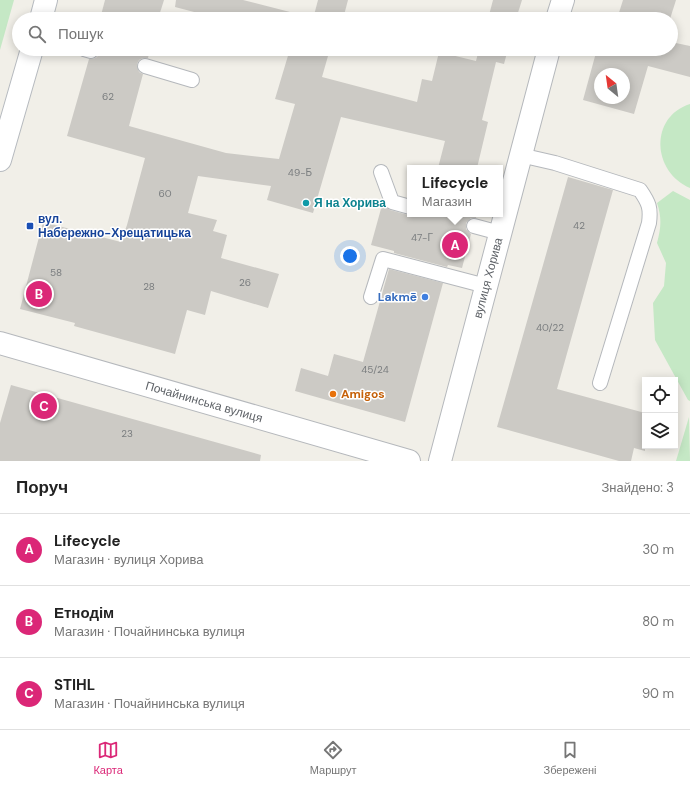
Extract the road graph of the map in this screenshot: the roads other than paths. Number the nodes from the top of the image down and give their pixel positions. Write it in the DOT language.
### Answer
graph roads {
  1 [pos="46,0"];
  2 [pos="562,0"];
  3 [pos="43,12"];
  4 [pos="559,12"];
  5 [pos="30,56"];
  6 [pos="547,56"];
  7 [pos="145,66"];
  8 [pos="192,80"];
  9 [pos="520,155"];
  10 [pos="0,160"];
  11 [pos="381,172"];
  12 [pos="407,206"];
  13 [pos="474,226"];
  14 [pos="500,233"];
  15 [pos="486,286"];
  16 [pos="371,297"];
  17 [pos="0,343"];
  18 [pos="600,383"];
  19 [pos="409,461"];
  20 [pos="440,461"];
  1 -- 3 [label="street"];
  2 -- 4 [label="street"];
  5 -- 10 [label="street"];
  6 -- 9 [label="street, вулиця Хорива"];
  7 -- 8 [label="lane"];
  9 -- 14 [label="street, вулиця Хорива"];
  9 -- 18 [label="lane"];
  11 -- 12 [label="lane"];
  13 -- 14 [label="lane"];
  14 -- 15 [label="street, вулиця Хорива"];
  15 -- 16 [label="lane"];
  15 -- 20 [label="street, вулиця Хорива"];
  17 -- 19 [label="street, Почайнинська вулиця"];
}
